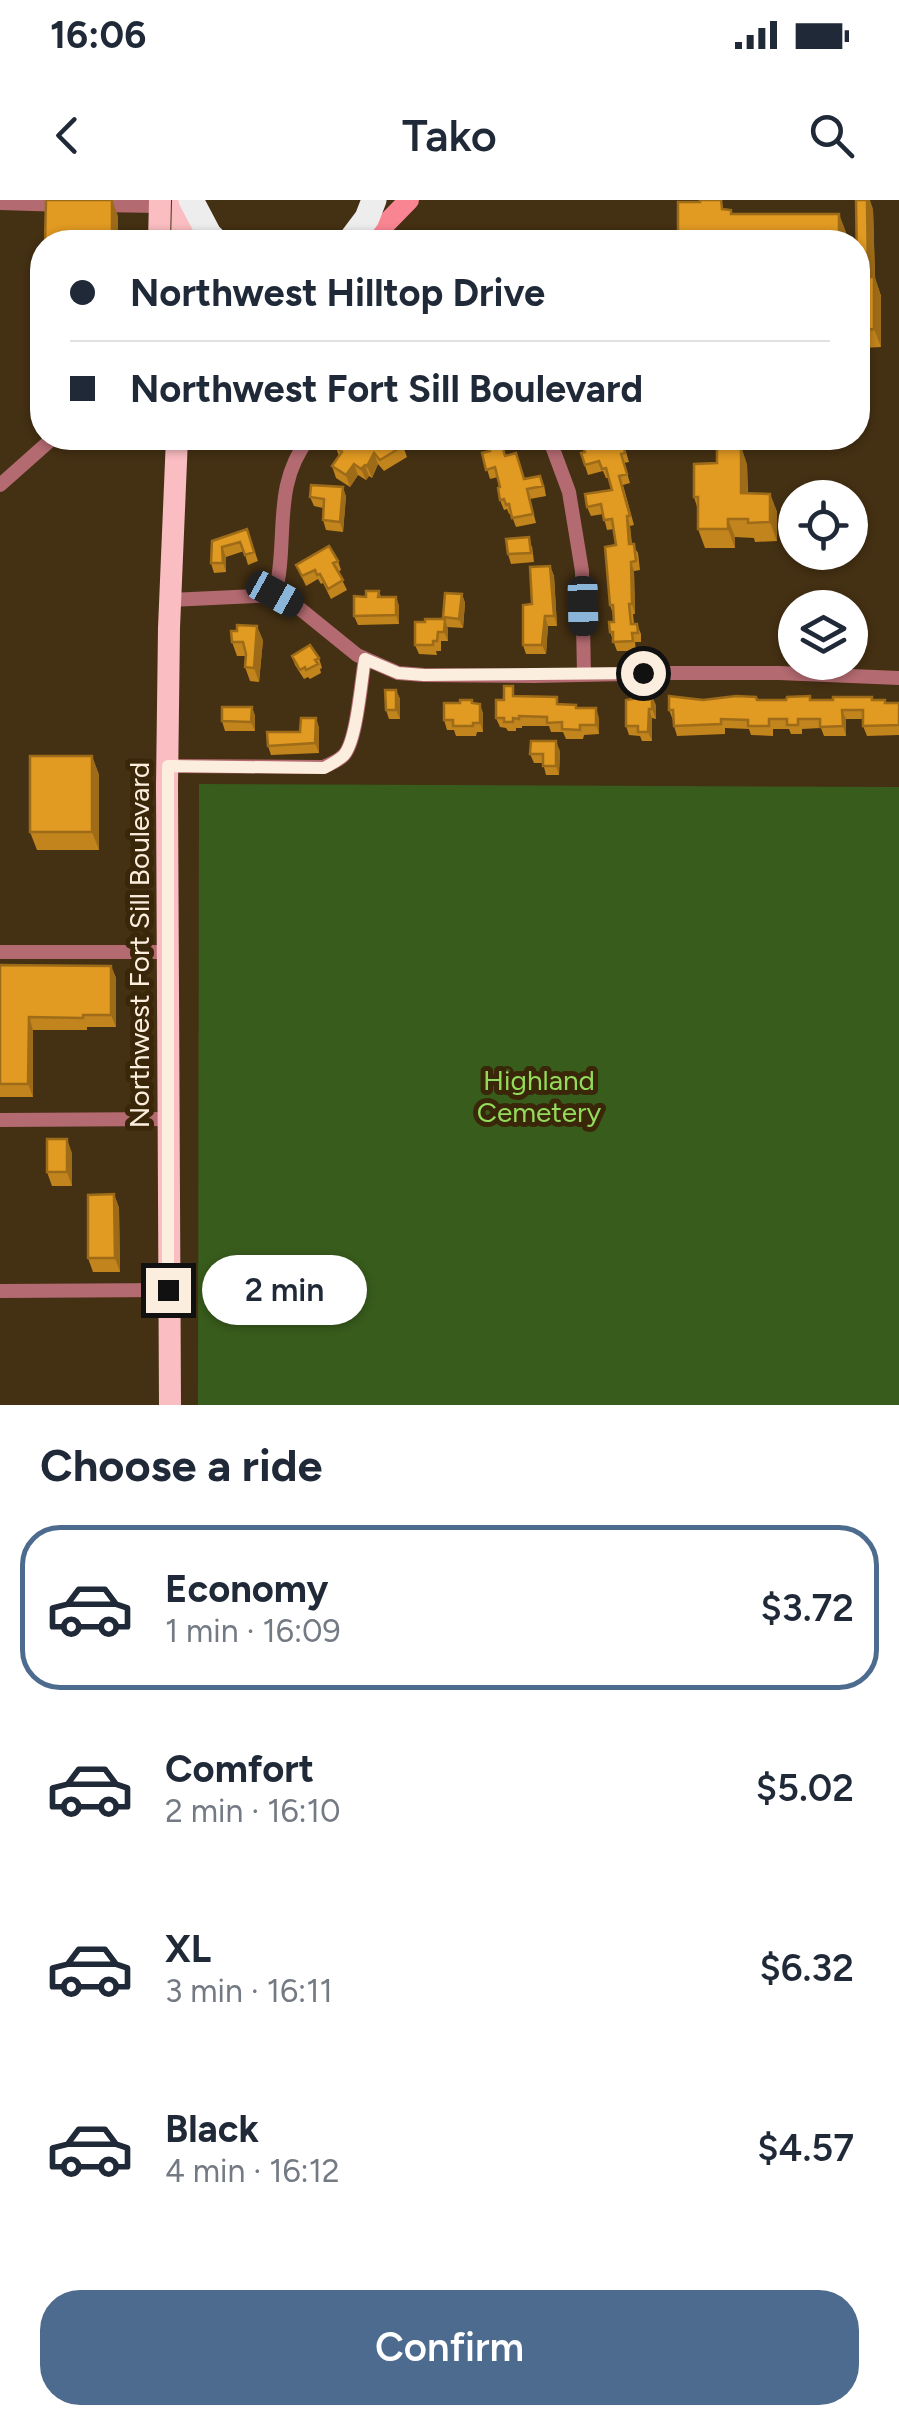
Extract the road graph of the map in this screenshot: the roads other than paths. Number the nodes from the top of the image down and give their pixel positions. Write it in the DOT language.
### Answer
graph roads {
  1 [pos="374,200"];
  2 [pos="410,200"];
  3 [pos="174,202"];
  4 [pos="0,203"];
  5 [pos="164,230"];
  6 [pos="180,230"];
  7 [pos="205,230"];
  8 [pos="358,230"];
  9 [pos="380,230"];
  10 [pos="39,450"];
  11 [pos="168,450"];
  12 [pos="176,450"];
  13 [pos="300,450"];
  14 [pos="553,450"];
  15 [pos="0,485"];
  16 [pos="175,486"];
  17 [pos="275,594"];
  18 [pos="170,600"];
  19 [pos="365,659"];
  20 [pos="584,675"];
  21 [pos="899,678"];
  22 [pos="168,766"];
  23 [pos="0,952"];
  24 [pos="169,952"];
  25 [pos="170,1119"];
  26 [pos="0,1120"];
  27 [pos="168,1290"];
  28 [pos="0,1291"];
  29 [pos="170,1405"];
  1 -- 8 [label="highway"];
  2 -- 9 [label="street"];
  3 -- 4 [label="street"];
  3 -- 5 [label="main road"];
  3 -- 6 [label="main road"];
  3 -- 7 [label="highway"];
  10 -- 15 [label="street"];
  11 -- 16 [label="main road, Northwest Fort Sill Boulevard"];
  12 -- 16 [label="main road, Northwest Fort Sill Boulevard"];
  13 -- 17 [label="street"];
  14 -- 20 [label="street"];
  16 -- 18 [label="main road, Northwest Fort Sill Boulevard"];
  17 -- 18 [label="street"];
  17 -- 19 [label="street"];
  18 -- 22 [label="main road, Northwest Fort Sill Boulevard"];
  19 -- 20 [label="street"];
  19 -- 22 [label="street"];
  20 -- 21 [label="street"];
  22 -- 24 [label="main road, Northwest Fort Sill Boulevard"];
  23 -- 24 [label="street"];
  24 -- 25 [label="main road, Northwest Fort Sill Boulevard"];
  25 -- 26 [label="street"];
  25 -- 27 [label="main road, Northwest Fort Sill Boulevard"];
  27 -- 28 [label="street"];
  27 -- 29 [label="main road, Northwest Fort Sill Boulevard"];
}
